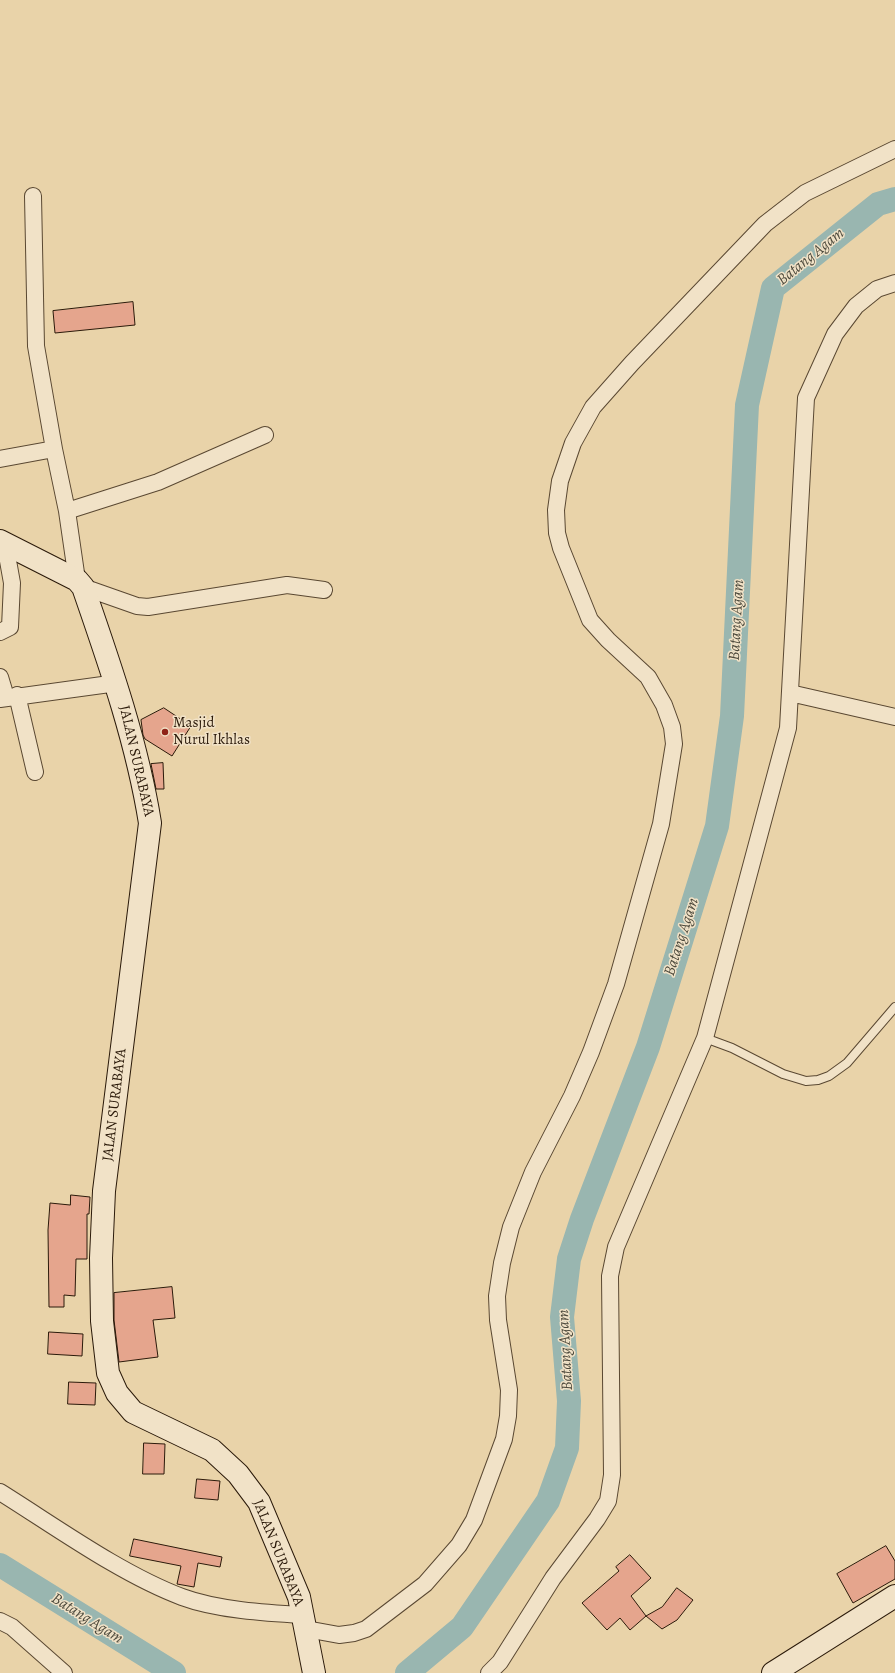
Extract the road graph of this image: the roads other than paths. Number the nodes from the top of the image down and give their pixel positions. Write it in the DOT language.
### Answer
graph roads {
  1 [pos="895,150"];
  2 [pos="33,196"];
  3 [pos="895,283"];
  4 [pos="265,435"];
  5 [pos="54,449"];
  6 [pos="0,459"];
  7 [pos="67,511"];
  8 [pos="2,543"];
  9 [pos="80,584"];
  10 [pos="324,590"];
  11 [pos="0,632"];
  12 [pos="0,677"];
  13 [pos="117,683"];
  14 [pos="790,692"];
  15 [pos="8,697"];
  16 [pos="895,717"];
  17 [pos="35,772"];
  18 [pos="895,1007"];
  19 [pos="706,1038"];
  20 [pos="0,1492"];
  21 [pos="895,1596"];
  22 [pos="0,1621"];
  23 [pos="306,1629"];
  24 [pos="64,1673"];
  25 [pos="314,1673"];
  26 [pos="488,1673"];
  27 [pos="773,1673"];
  1 -- 23 [label="street"];
  2 -- 5 [label="street"];
  3 -- 14 [label="street"];
  4 -- 7 [label="street"];
  5 -- 6 [label="street"];
  5 -- 7 [label="street"];
  7 -- 9 [label="street"];
  8 -- 9 [label="street"];
  8 -- 11 [label="street"];
  9 -- 10 [label="street"];
  9 -- 13 [label="street, JALAN SURABAYA"];
  12 -- 15 [label="street"];
  13 -- 15 [label="street"];
  13 -- 23 [label="street, JALAN SURABAYA"];
  14 -- 16 [label="street"];
  14 -- 19 [label="street"];
  15 -- 17 [label="street"];
  18 -- 19 [label="lane"];
  19 -- 26 [label="street"];
  20 -- 23 [label="street"];
  21 -- 27 [label="street"];
  22 -- 24 [label="street"];
  23 -- 25 [label="street, JALAN SURABAYA"];
}
